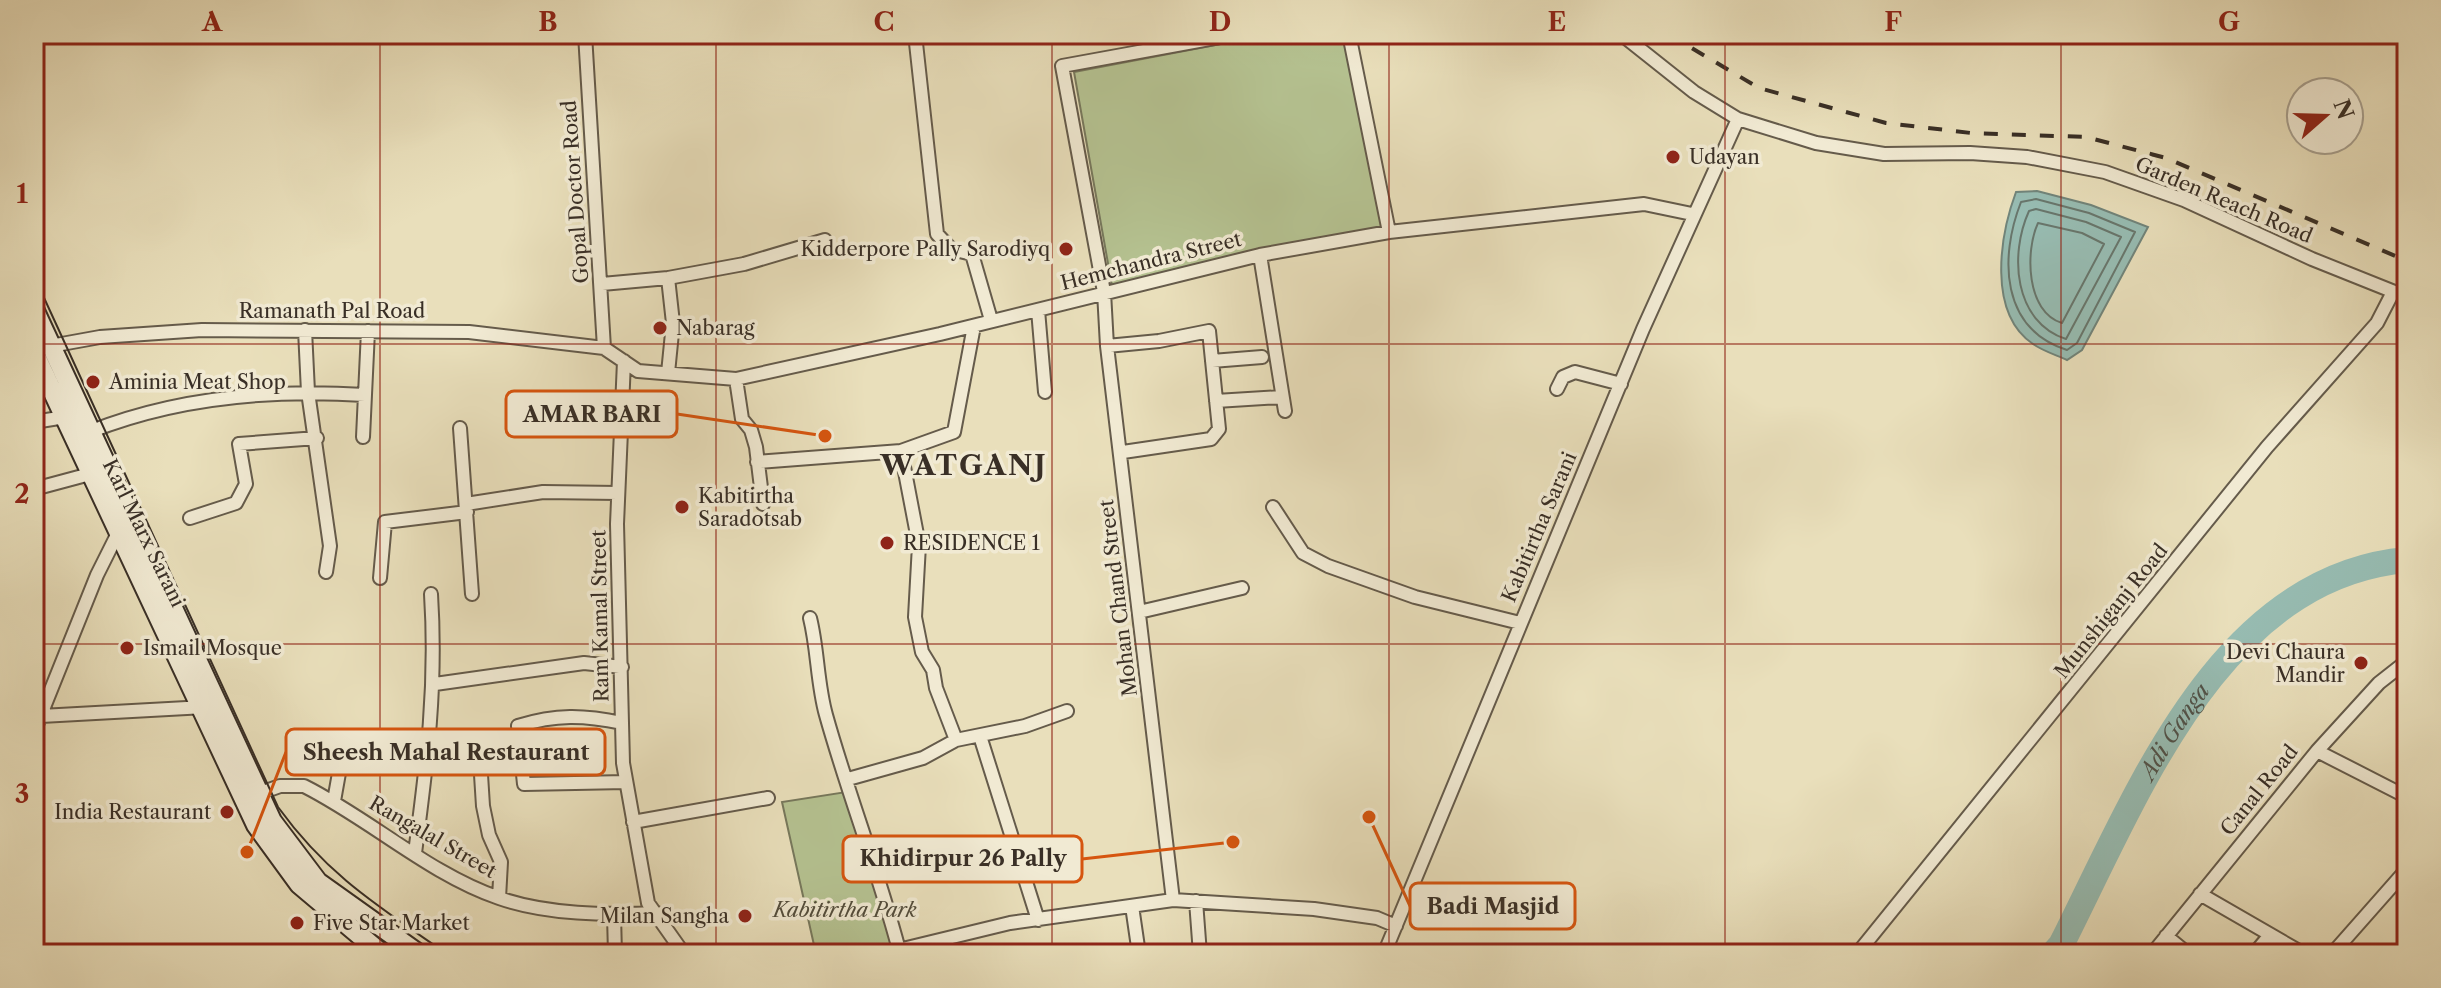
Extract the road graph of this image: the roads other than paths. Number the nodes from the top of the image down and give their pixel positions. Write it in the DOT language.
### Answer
graph roads {
  1 [pos="585,34"];
  2 [pos="915,34"];
  3 [pos="1237,34"];
  4 [pos="1349,34"];
  5 [pos="1621,34"];
  6 [pos="1738,119"];
  7 [pos="1692,214"];
  8 [pos="1389,232"];
  9 [pos="825,240"];
  10 [pos="1260,255"];
  11 [pos="668,278"];
  12 [pos="602,284"];
  13 [pos="1104,292"];
  14 [pos="2393,292"];
  15 [pos="2407,297"];
  16 [pos="34,309"];
  17 [pos="1038,310"];
  18 [pos="991,320"];
  19 [pos="974,326"];
  20 [pos="305,330"];
  21 [pos="368,331"];
  22 [pos="1107,346"];
  23 [pos="604,348"];
  24 [pos="39,349"];
  25 [pos="1262,357"];
  26 [pos="1212,361"];
  27 [pos="625,362"];
  28 [pos="668,373"];
  29 [pos="736,379"];
  30 [pos="1621,384"];
  31 [pos="1557,389"];
  32 [pos="308,392"];
  33 [pos="1045,392"];
  34 [pos="365,395"];
  35 [pos="1282,397"];
  36 [pos="1216,401"];
  37 [pos="1285,411"];
  38 [pos="65,417"];
  39 [pos="34,422"];
  40 [pos="460,428"];
  41 [pos="89,432"];
  42 [pos="363,437"];
  43 [pos="317,438"];
  44 [pos="901,451"];
  45 [pos="1123,452"];
  46 [pos="757,462"];
  47 [pos="90,474"];
  48 [pos="34,489"];
  49 [pos="618,493"];
  50 [pos="763,504"];
  51 [pos="1273,507"];
  52 [pos="467,508"];
  53 [pos="190,518"];
  54 [pos="125,527"];
  55 [pos="326,572"];
  56 [pos="380,578"];
  57 [pos="1242,588"];
  58 [pos="431,594"];
  59 [pos="472,594"];
  60 [pos="1139,612"];
  61 [pos="810,618"];
  62 [pos="1520,623"];
  63 [pos="2407,661"];
  64 [pos="622,667"];
  65 [pos="435,684"];
  66 [pos="209,705"];
  67 [pos="1067,711"];
  68 [pos="41,716"];
  69 [pos="622,723"];
  70 [pos="34,732"];
  71 [pos="462,736"];
  72 [pos="519,736"];
  73 [pos="980,736"];
  74 [pos="483,740"];
  75 [pos="956,740"];
  76 [pos="344,745"];
  77 [pos="2317,751"];
  78 [pos="848,779"];
  79 [pos="626,782"];
  80 [pos="251,797"];
  81 [pos="2407,797"];
  82 [pos="768,798"];
  83 [pos="334,801"];
  84 [pos="633,822"];
  85 [pos="415,853"];
  86 [pos="2407,869"];
  87 [pos="2200,894"];
  88 [pos="499,898"];
  89 [pos="1173,900"];
  90 [pos="1196,901"];
  91 [pos="1132,906"];
  92 [pos="657,913"];
  93 [pos="614,915"];
  94 [pos="351,919"];
  95 [pos="1038,920"];
  96 [pos="1396,926"];
  97 [pos="2270,935"];
  98 [pos="2166,936"];
  99 [pos="398,939"];
  100 [pos="899,950"];
  101 [pos="383,954"];
  102 [pos="419,954"];
  103 [pos="615,954"];
  104 [pos="684,954"];
  105 [pos="882,954"];
  106 [pos="1139,954"];
  107 [pos="1200,954"];
  108 [pos="1384,954"];
  109 [pos="1857,954"];
  110 [pos="2152,954"];
  111 [pos="2188,954"];
  112 [pos="2254,954"];
  113 [pos="2304,954"];
  114 [pos="2332,954"];
  1 -- 12 [label="street, Gopal Doctor Road"];
  2 -- 18 [label="street"];
  3 -- 13 [label="street, Mohan Chand Street"];
  4 -- 8 [label="street"];
  5 -- 6 [label="street, Garden Reach Road"];
  6 -- 7 [label="street, Kabitirtha Sarani"];
  6 -- 14 [label="street, Garden Reach Road"];
  7 -- 8 [label="street, Hemchandra Street"];
  7 -- 30 [label="street, Kabitirtha Sarani"];
  8 -- 10 [label="street, Hemchandra Street"];
  9 -- 11 [label="street"];
  10 -- 13 [label="street, Hemchandra Street"];
  10 -- 35 [label="street"];
  11 -- 12 [label="street"];
  11 -- 28 [label="street"];
  12 -- 23 [label="street, Gopal Doctor Road"];
  13 -- 17 [label="street, Hemchandra Street"];
  13 -- 22 [label="street, Mohan Chand Street"];
  14 -- 15 [label="street, Garden Reach Road"];
  14 -- 109 [label="street, Munshiganj Road"];
  16 -- 24 [label="main road"];
  17 -- 18 [label="street, Hemchandra Street"];
  17 -- 33 [label="street"];
  18 -- 19 [label="street, Hemchandra Street"];
  19 -- 29 [label="street, Hemchandra Street"];
  19 -- 44 [label="street"];
  20 -- 21 [label="street, Ramanath Pal Road"];
  20 -- 24 [label="street, Ramanath Pal Road"];
  20 -- 32 [label="street"];
  21 -- 23 [label="street, Ramanath Pal Road"];
  21 -- 34 [label="street"];
  22 -- 26 [label="street"];
  22 -- 45 [label="street, Mohan Chand Street"];
  23 -- 27 [label="street, Ramanath Pal Road"];
  24 -- 38 [label="main road, Karl Marx Sarani"];
  24 -- 41 [label="main road"];
  25 -- 26 [label="street"];
  26 -- 36 [label="street"];
  27 -- 28 [label="street, Hemchandra Street"];
  27 -- 49 [label="street, Ram Kamal Street"];
  28 -- 29 [label="street, Hemchandra Street"];
  29 -- 46 [label="street"];
  30 -- 31 [label="street"];
  30 -- 62 [label="street, Kabitirtha Sarani"];
  32 -- 34 [label="street"];
  32 -- 41 [label="street"];
  32 -- 43 [label="street"];
  34 -- 42 [label="street"];
  35 -- 36 [label="street"];
  35 -- 37 [label="street"];
  36 -- 45 [label="street"];
  38 -- 39 [label="street"];
  38 -- 47 [label="main road, Karl Marx Sarani"];
  40 -- 52 [label="street"];
  41 -- 54 [label="main road"];
  43 -- 53 [label="street"];
  43 -- 55 [label="street"];
  44 -- 46 [label="street"];
  44 -- 75 [label="street"];
  45 -- 60 [label="street, Mohan Chand Street"];
  46 -- 50 [label="street"];
  47 -- 48 [label="street"];
  47 -- 54 [label="main road, Karl Marx Sarani"];
  49 -- 52 [label="street"];
  49 -- 64 [label="street, Ram Kamal Street"];
  51 -- 62 [label="street"];
  52 -- 56 [label="street"];
  52 -- 59 [label="street"];
  54 -- 66 [label="main road, Karl Marx Sarani"];
  54 -- 68 [label="street"];
  57 -- 60 [label="street"];
  58 -- 65 [label="street"];
  60 -- 89 [label="street, Mohan Chand Street"];
  61 -- 78 [label="street"];
  62 -- 96 [label="street, Kabitirtha Sarani"];
  63 -- 77 [label="street, Canal Road"];
  64 -- 65 [label="street"];
  64 -- 69 [label="street, Ram Kamal Street"];
  65 -- 85 [label="street"];
  66 -- 68 [label="street"];
  66 -- 80 [label="main road, Karl Marx Sarani"];
  67 -- 73 [label="street"];
  68 -- 70 [label="street"];
  69 -- 72 [label="street"];
  69 -- 79 [label="street, Ram Kamal Street"];
  71 -- 74 [label="street"];
  72 -- 74 [label="street"];
  72 -- 79 [label="street"];
  73 -- 75 [label="street"];
  73 -- 95 [label="street"];
  74 -- 88 [label="street"];
  75 -- 78 [label="street"];
  76 -- 83 [label="street"];
  77 -- 81 [label="street"];
  77 -- 87 [label="street, Canal Road"];
  78 -- 100 [label="street"];
  79 -- 84 [label="street, Ram Kamal Street"];
  80 -- 83 [label="street, Rangalal Street"];
  80 -- 94 [label="main road, Karl Marx Sarani"];
  82 -- 84 [label="street"];
  83 -- 85 [label="street, Rangalal Street"];
  84 -- 92 [label="street, Ram Kamal Street"];
  85 -- 88 [label="street, Rangalal Street"];
  86 -- 114 [label="street"];
  87 -- 97 [label="street"];
  87 -- 98 [label="street, Canal Road"];
  88 -- 93 [label="street, Rangalal Street"];
  89 -- 90 [label="street"];
  89 -- 91 [label="street"];
  90 -- 96 [label="street"];
  90 -- 107 [label="street"];
  91 -- 95 [label="street"];
  91 -- 106 [label="street"];
  92 -- 93 [label="street, Rangalal Street"];
  92 -- 104 [label="street, Ram Kamal Street"];
  93 -- 103 [label="street"];
  94 -- 99 [label="main road, Karl Marx Sarani"];
  94 -- 101 [label="main road"];
  95 -- 100 [label="street"];
  96 -- 108 [label="street, Kabitirtha Sarani"];
  97 -- 112 [label="street"];
  97 -- 113 [label="street"];
  98 -- 110 [label="street, Canal Road"];
  98 -- 111 [label="street"];
  99 -- 101 [label="street"];
  99 -- 102 [label="main road, Karl Marx Sarani"];
  100 -- 105 [label="street"];
}
